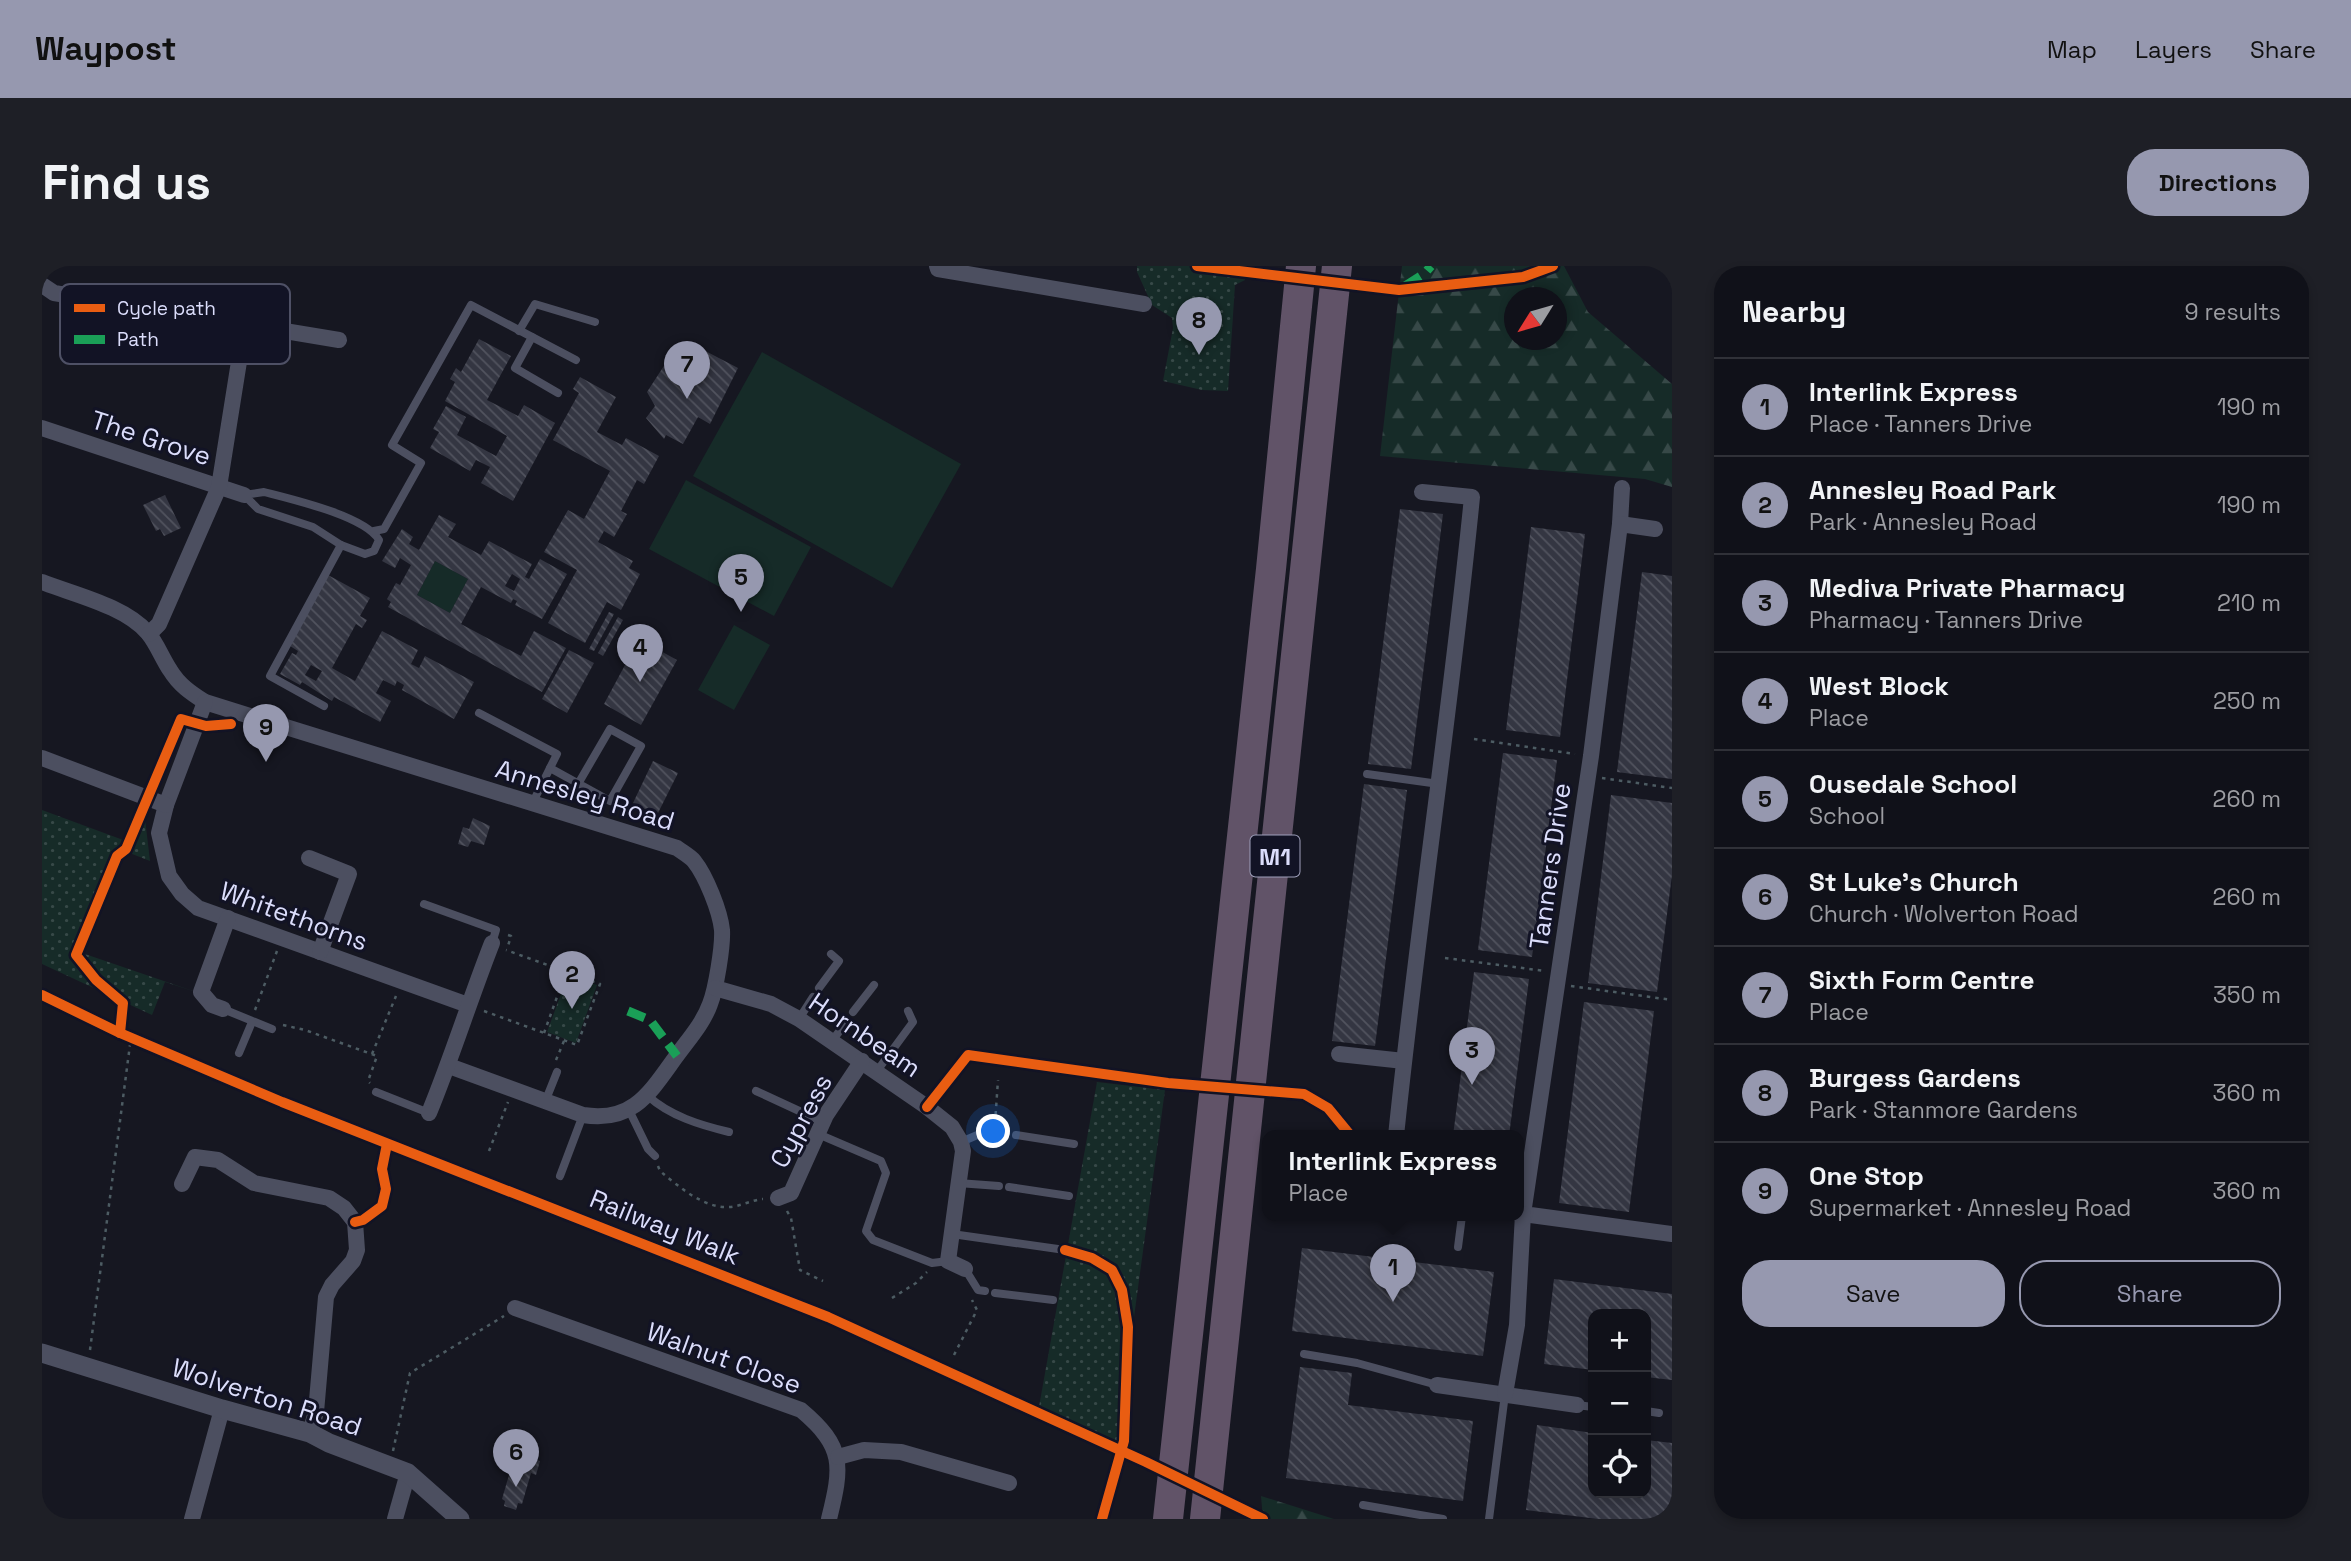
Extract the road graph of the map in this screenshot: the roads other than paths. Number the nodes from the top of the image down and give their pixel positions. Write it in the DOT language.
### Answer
graph roads {
  1 [pos="937,266"];
  2 [pos="1301,266"];
  3 [pos="1337,266"];
  4 [pos="42,285"];
  5 [pos="60,294"];
  6 [pos="1144,303"];
  7 [pos="595,322"];
  8 [pos="519,331"];
  9 [pos="290,332"];
  10 [pos="532,337"];
  11 [pos="340,340"];
  12 [pos="576,360"];
  13 [pos="239,364"];
  14 [pos="558,393"];
  15 [pos="42,428"];
  16 [pos="219,486"];
  17 [pos="1622,488"];
  18 [pos="1422,492"];
  19 [pos="244,495"];
  20 [pos="1620,524"];
  21 [pos="1655,529"];
  22 [pos="374,531"];
  23 [pos="341,545"];
  24 [pos="42,582"];
  25 [pos="149,634"];
  26 [pos="205,702"];
  27 [pos="324,706"];
  28 [pos="479,713"];
  29 [pos="42,758"];
  30 [pos="550,768"];
  31 [pos="1367,774"];
  32 [pos="578,784"];
  33 [pos="1439,784"];
  34 [pos="532,804"];
  35 [pos="166,805"];
  36 [pos="309,858"];
  37 [pos="424,904"];
  38 [pos="228,918"];
  39 [pos="499,946"];
  40 [pos="320,952"];
  41 [pos="831,954"];
  42 [pos="874,985"];
  43 [pos="715,988"];
  44 [pos="819,988"];
  45 [pos="813,997"];
  46 [pos="468,1005"];
  47 [pos="223,1009"];
  48 [pos="908,1011"];
  49 [pos="853,1013"];
  50 [pos="799,1018"];
  51 [pos="252,1021"];
  52 [pos="847,1021"];
  53 [pos="275,1026"];
  54 [pos="832,1041"];
  55 [pos="239,1053"];
  56 [pos="1339,1054"];
  57 [pos="862,1061"];
  58 [pos="1404,1061"];
  59 [pos="449,1066"];
  60 [pos="557,1072"];
  61 [pos="877,1072"];
  62 [pos="756,1091"];
  63 [pos="376,1093"];
  64 [pos="648,1096"];
  65 [pos="545,1102"];
  66 [pos="629,1110"];
  67 [pos="429,1113"];
  68 [pos="583,1115"];
  69 [pos="820,1128"];
  70 [pos="1397,1130"];
  71 [pos="729,1132"];
  72 [pos="1006,1133"];
  73 [pos="1016,1135"];
  74 [pos="961,1142"];
  75 [pos="1074,1144"];
  76 [pos="655,1156"];
  77 [pos="560,1176"];
  78 [pos="958,1183"];
  79 [pos="182,1184"];
  80 [pos="999,1185"];
  81 [pos="1009,1187"];
  82 [pos="1524,1195"];
  83 [pos="1069,1196"];
  84 [pos="778,1198"];
  85 [pos="1524,1214"];
  86 [pos="1461,1221"];
  87 [pos="1521,1221"];
  88 [pos="952,1234"];
  89 [pos="1672,1234"];
  90 [pos="1458,1247"];
  91 [pos="1065,1250"];
  92 [pos="940,1262"];
  93 [pos="968,1273"];
  94 [pos="985,1291"];
  95 [pos="995,1293"];
  96 [pos="1053,1300"];
  97 [pos="515,1308"];
  98 [pos="42,1353"];
  99 [pos="1304,1354"];
  100 [pos="1437,1385"];
  101 [pos="1505,1394"];
  102 [pos="1585,1406"];
  103 [pos="222,1409"];
  104 [pos="1651,1412"];
  105 [pos="1659,1413"];
  106 [pos="310,1433"];
  107 [pos="838,1457"];
  108 [pos="408,1474"];
  109 [pos="1009,1483"];
  110 [pos="1363,1504"];
  111 [pos="1169,1512"];
  112 [pos="191,1519"];
  113 [pos="396,1519"];
  114 [pos="460,1519"];
  115 [pos="829,1519"];
  116 [pos="1205,1519"];
  117 [pos="1443,1519"];
  118 [pos="1489,1519"];
  1 -- 6 [label="street"];
  2 -- 111 [label="highway, M1"];
  3 -- 116 [label="highway, M1"];
  4 -- 5 [label="street"];
  7 -- 8 [label="lane"];
  8 -- 10 [label="lane"];
  8 -- 22 [label="lane"];
  9 -- 11 [label="street"];
  10 -- 12 [label="lane"];
  10 -- 14 [label="lane"];
  13 -- 16 [label="street"];
  15 -- 16 [label="street, The Grove"];
  16 -- 19 [label="street, The Grove"];
  16 -- 25 [label="street"];
  17 -- 20 [label="street, Tanners Drive"];
  18 -- 33 [label="street"];
  19 -- 22 [label="lane"];
  19 -- 23 [label="lane"];
  20 -- 21 [label="street"];
  20 -- 82 [label="street, Tanners Drive"];
  22 -- 23 [label="lane"];
  23 -- 27 [label="lane"];
  24 -- 25 [label="street, Annesley Road"];
  25 -- 26 [label="street, Annesley Road"];
  26 -- 34 [label="street, Annesley Road"];
  26 -- 35 [label="street, Whitethorns"];
  28 -- 30 [label="lane"];
  29 -- 35 [label="street"];
  30 -- 32 [label="lane"];
  30 -- 34 [label="lane"];
  31 -- 33 [label="lane"];
  32 -- 32 [label="lane"];
  33 -- 58 [label="street"];
  34 -- 43 [label="street, Annesley Road"];
  35 -- 38 [label="street, Whitethorns"];
  36 -- 40 [label="street"];
  37 -- 39 [label="lane"];
  38 -- 40 [label="street, Whitethorns"];
  38 -- 47 [label="street"];
  39 -- 46 [label="street"];
  40 -- 46 [label="street, Whitethorns"];
  41 -- 44 [label="lane"];
  42 -- 49 [label="lane"];
  43 -- 50 [label="street, Hornbeam"];
  43 -- 64 [label="street, Annesley Road"];
  45 -- 50 [label="lane"];
  46 -- 59 [label="street"];
  47 -- 51 [label="lane"];
  48 -- 61 [label="lane"];
  50 -- 54 [label="street, Hornbeam"];
  51 -- 53 [label="lane"];
  51 -- 55 [label="lane"];
  52 -- 54 [label="lane"];
  54 -- 57 [label="street, Hornbeam"];
  56 -- 58 [label="street"];
  57 -- 61 [label="street, Hornbeam"];
  57 -- 69 [label="street, Cypress"];
  58 -- 70 [label="street"];
  59 -- 65 [label="street, Annesley Road"];
  59 -- 67 [label="street"];
  60 -- 65 [label="lane"];
  61 -- 74 [label="street, Hornbeam"];
  62 -- 69 [label="lane"];
  63 -- 67 [label="lane"];
  64 -- 66 [label="street, Annesley Road"];
  64 -- 71 [label="lane"];
  65 -- 68 [label="street, Annesley Road"];
  66 -- 68 [label="street, Annesley Road"];
  66 -- 76 [label="lane"];
  68 -- 77 [label="lane"];
  69 -- 84 [label="street, Cypress"];
  69 -- 92 [label="lane"];
  72 -- 74 [label="lane"];
  73 -- 75 [label="lane"];
  74 -- 78 [label="street"];
  78 -- 80 [label="lane"];
  78 -- 88 [label="street"];
  79 -- 106 [label="street"];
  81 -- 83 [label="lane"];
  85 -- 89 [label="street"];
  86 -- 90 [label="lane"];
  87 -- 101 [label="street, Tanners Drive"];
  88 -- 91 [label="lane"];
  88 -- 92 [label="street"];
  92 -- 93 [label="street"];
  93 -- 94 [label="lane"];
  95 -- 96 [label="lane"];
  97 -- 107 [label="street, Walnut Close"];
  98 -- 103 [label="street, Wolverton Road"];
  99 -- 100 [label="lane"];
  100 -- 101 [label="street"];
  101 -- 102 [label="street"];
  101 -- 118 [label="lane, Tanners Drive"];
  103 -- 106 [label="street, Wolverton Road"];
  103 -- 112 [label="street"];
  104 -- 105 [label="lane"];
  106 -- 108 [label="street, Wolverton Road"];
  107 -- 109 [label="street"];
  107 -- 115 [label="street"];
  108 -- 113 [label="street"];
  108 -- 114 [label="street, Wolverton Road"];
  110 -- 117 [label="lane"];
}
